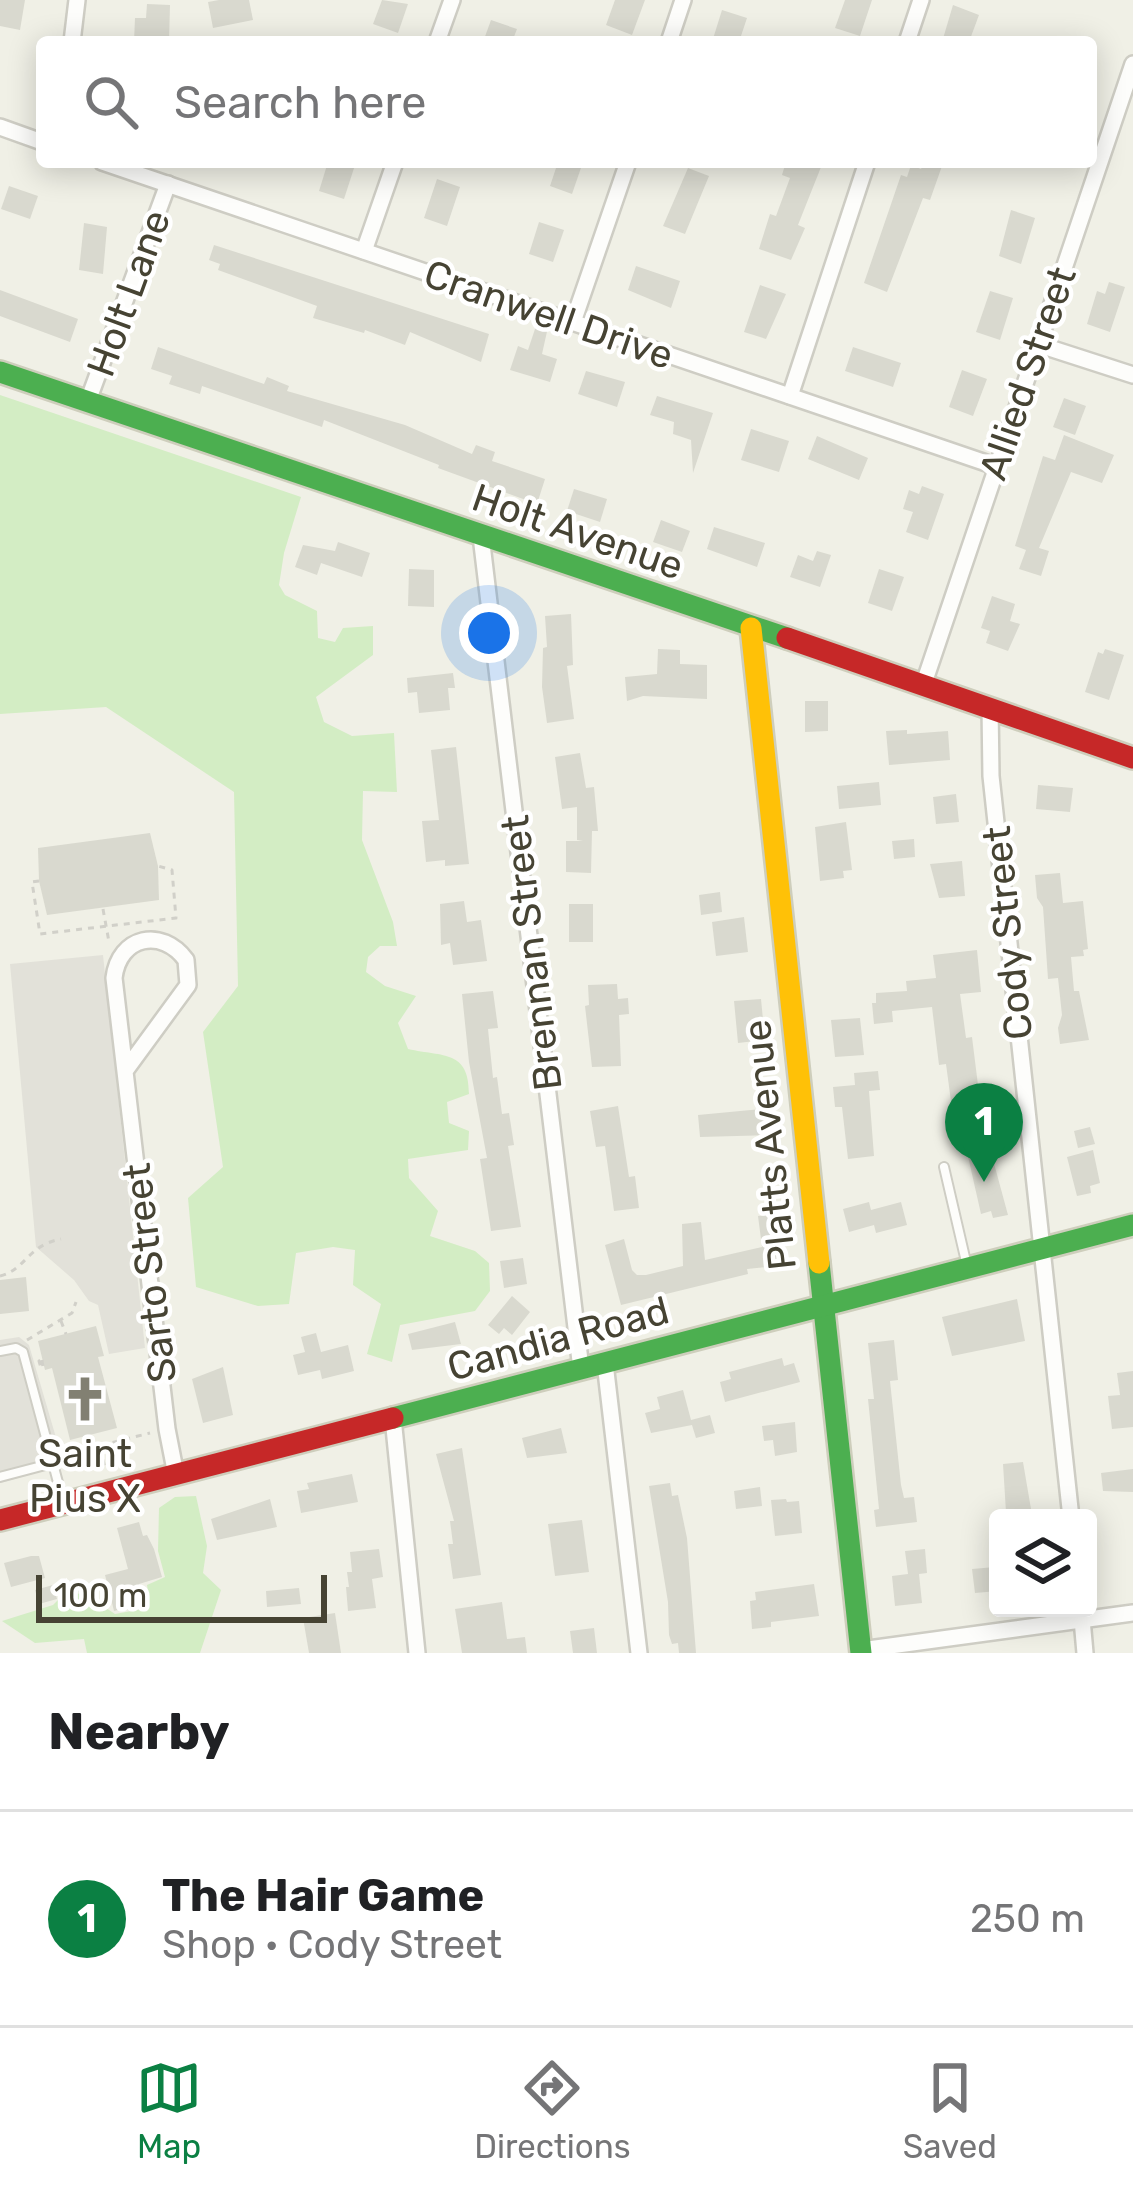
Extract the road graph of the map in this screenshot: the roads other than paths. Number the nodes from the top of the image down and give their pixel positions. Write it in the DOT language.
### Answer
graph roads {
  1 [pos="77,0"];
  2 [pos="452,0"];
  3 [pos="683,0"];
  4 [pos="921,0"];
  5 [pos="73,36"];
  6 [pos="439,36"];
  7 [pos="670,36"];
  8 [pos="909,36"];
  9 [pos="1133,64"];
  10 [pos="0,128"];
  11 [pos="36,140"];
  12 [pos="120,168"];
  13 [pos="393,168"];
  14 [pos="626,168"];
  15 [pos="865,168"];
  16 [pos="167,184"];
  17 [pos="364,251"];
  18 [pos="573,322"];
  19 [pos="1037,344"];
  20 [pos="0,372"];
  21 [pos="1133,375"];
  22 [pos="790,396"];
  23 [pos="88,401"];
  24 [pos="995,466"];
  25 [pos="481,536"];
  26 [pos="751,628"];
  27 [pos="924,683"];
  28 [pos="990,706"];
  29 [pos="1132,754"];
  30 [pos="125,1071"];
  31 [pos="944,1167"];
  32 [pos="1133,1225"];
  33 [pos="1041,1249"];
  34 [pos="967,1268"];
  35 [pos="822,1306"];
  36 [pos="0,1351"];
  37 [pos="605,1363"];
  38 [pos="581,1369"];
  39 [pos="393,1418"];
  40 [pos="52,1460"];
  41 [pos="176,1475"];
  42 [pos="0,1477"];
  43 [pos="64,1504"];
  44 [pos="1070,1509"];
  45 [pos="0,1520"];
  46 [pos="1133,1613"];
  47 [pos="1097,1614"];
  48 [pos="1064,1617"];
  49 [pos="1081,1617"];
  50 [pos="861,1652"];
  51 [pos="418,1653"];
  52 [pos="639,1653"];
  53 [pos="1085,1653"];
  1 -- 5 [label="street"];
  2 -- 6 [label="street"];
  3 -- 7 [label="street"];
  4 -- 8 [label="street"];
  9 -- 19 [label="street, Allied Street"];
  10 -- 11 [label="street"];
  12 -- 16 [label="street, Cranwell Drive"];
  13 -- 17 [label="street"];
  14 -- 18 [label="street"];
  15 -- 22 [label="street"];
  16 -- 17 [label="street, Cranwell Drive"];
  16 -- 23 [label="street, Holt Lane"];
  17 -- 18 [label="street, Cranwell Drive"];
  18 -- 22 [label="street, Cranwell Drive"];
  19 -- 21 [label="street"];
  19 -- 24 [label="street, Allied Street"];
  20 -- 23 [label="street, Holt Avenue"];
  22 -- 24 [label="street, Cranwell Drive"];
  23 -- 25 [label="street, Holt Avenue"];
  24 -- 27 [label="street, Allied Street"];
  25 -- 26 [label="street, Holt Avenue"];
  25 -- 38 [label="street, Brennan Street"];
  26 -- 27 [label="street, Holt Avenue"];
  26 -- 35 [label="street, Platts Avenue"];
  27 -- 28 [label="street, Holt Avenue"];
  28 -- 29 [label="street, Holt Avenue"];
  28 -- 33 [label="street, Cody Street"];
  30 -- 30 [label="street, Sarto Street"];
  30 -- 41 [label="street, Sarto Street"];
  31 -- 34 [label="lane"];
  32 -- 33 [label="street, Candia Road"];
  33 -- 34 [label="street, Candia Road"];
  33 -- 44 [label="street, Cody Street"];
  34 -- 35 [label="street, Candia Road"];
  35 -- 37 [label="street, Candia Road"];
  35 -- 50 [label="street, Platts Avenue"];
  36 -- 40 [label="lane"];
  37 -- 38 [label="street, Candia Road"];
  37 -- 52 [label="street"];
  38 -- 39 [label="street, Candia Road"];
  39 -- 41 [label="street, Candia Road"];
  39 -- 51 [label="street"];
  40 -- 42 [label="lane"];
  40 -- 43 [label="lane"];
  41 -- 43 [label="street, Candia Road"];
  43 -- 45 [label="street, Candia Road"];
  46 -- 47 [label="street"];
  48 -- 50 [label="street"];
  49 -- 53 [label="street"];
}
